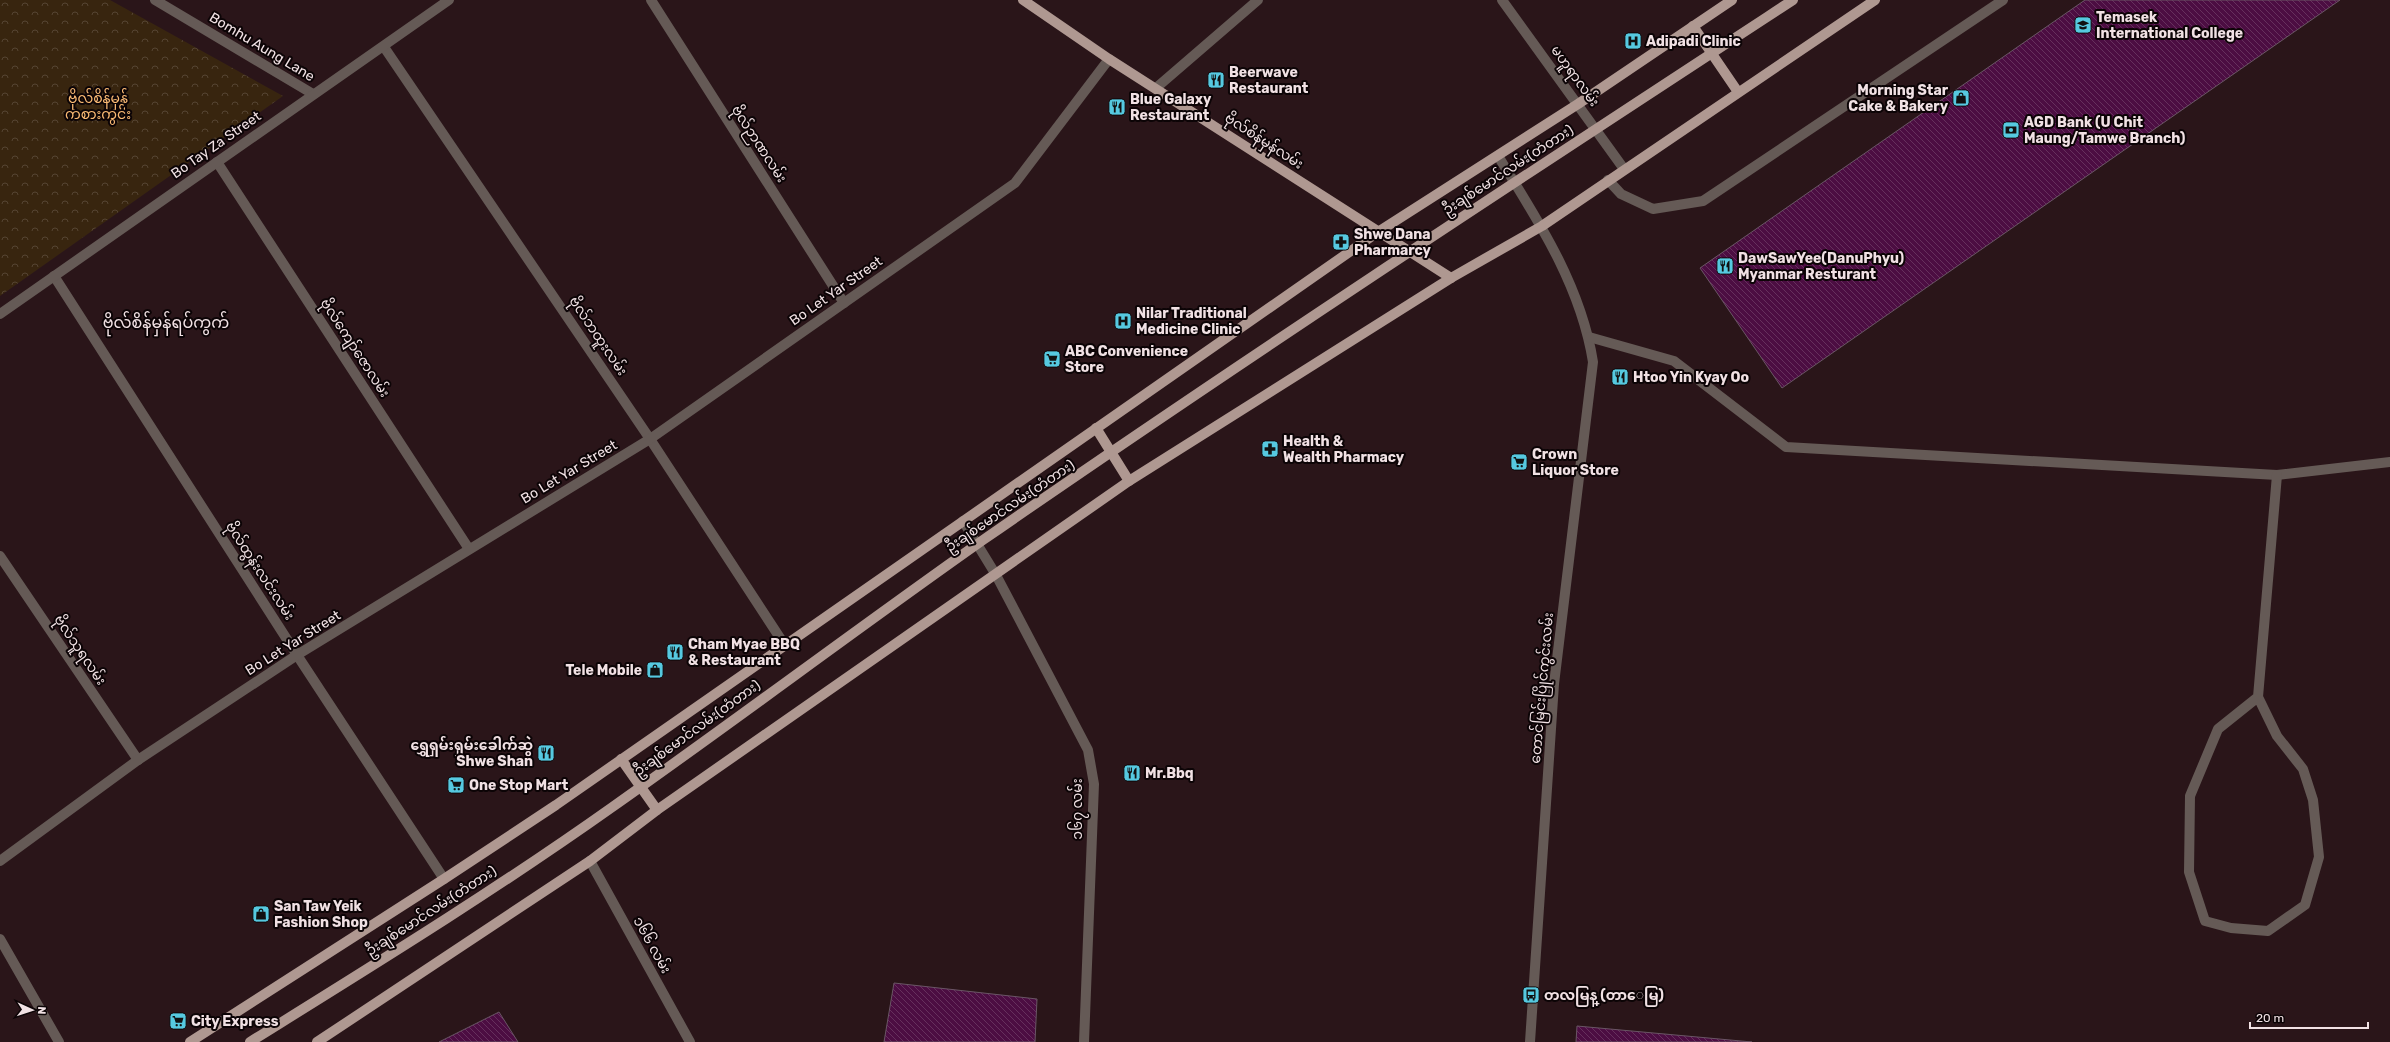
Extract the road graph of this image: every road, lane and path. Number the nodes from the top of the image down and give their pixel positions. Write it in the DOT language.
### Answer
graph roads {
  1 [pos="155,0"];
  2 [pos="449,0"];
  3 [pos="651,0"];
  4 [pos="1023,0"];
  5 [pos="1258,0"];
  6 [pos="1502,0"];
  7 [pos="1732,0"];
  8 [pos="1792,0"];
  9 [pos="1875,0"];
  10 [pos="2003,0"];
  11 [pos="1693,26"];
  12 [pos="384,47"];
  13 [pos="1109,59"];
  14 [pos="1156,88"];
  15 [pos="1738,92"];
  16 [pos="313,94"];
  17 [pos="1578,104"];
  18 [pos="1498,156"];
  19 [pos="217,162"];
  20 [pos="1624,169"];
  21 [pos="1608,180"];
  22 [pos="1542,226"];
  23 [pos="1378,232"];
  24 [pos="54,276"];
  25 [pos="1451,278"];
  26 [pos="844,303"];
  27 [pos="0,314"];
  28 [pos="1589,337"];
  29 [pos="1096,428"];
  30 [pos="650,439"];
  31 [pos="2390,462"];
  32 [pos="2277,475"];
  33 [pos="1129,481"];
  34 [pos="963,521"];
  35 [pos="470,549"];
  36 [pos="0,556"];
  37 [pos="996,575"];
  38 [pos="784,644"];
  39 [pos="297,655"];
  40 [pos="2258,697"];
  41 [pos="621,759"];
  42 [pos="138,760"];
  43 [pos="657,810"];
  44 [pos="0,861"];
  45 [pos="590,861"];
  46 [pos="444,879"];
  47 [pos="0,939"];
  48 [pos="59,1042"];
  49 [pos="190,1042"];
  50 [pos="250,1042"];
  51 [pos="317,1042"];
  52 [pos="690,1042"];
  53 [pos="1084,1042"];
  54 [pos="1530,1042"];
  1 -- 16 [label="street, Bomhu Aung Lane"];
  2 -- 12 [label="street, Bo Tay Za Street"];
  3 -- 26 [label="street, ဗိုလ်ဉာဏလမ်း"];
  4 -- 13 [label="main road, ဗိုလ်စိန်မှန်လမ်း"];
  5 -- 14 [label="street"];
  6 -- 17 [label="street, မဟူရာလမ်း"];
  7 -- 11 [label="main road"];
  8 -- 50 [label="main road, ဦးချစ်မောင်လမ်း(တံတား), bridge"];
  9 -- 15 [label="main road"];
  10 -- 21 [label="street"];
  11 -- 15 [label="main road"];
  11 -- 17 [label="main road"];
  12 -- 16 [label="street, Bo Tay Za Street"];
  12 -- 30 [label="street, ဗိုလ်ဘထူးလမ်း"];
  13 -- 14 [label="main road, ဗိုလ်စိန်မှန်လမ်း"];
  13 -- 26 [label="street, Bo Let Yar Street"];
  14 -- 23 [label="main road, ဗိုလ်စိန်မှန်လမ်း"];
  15 -- 20 [label="main road"];
  16 -- 19 [label="street, Bo Tay Za Street"];
  17 -- 18 [label="main road"];
  17 -- 20 [label="street, မဟူရာလမ်း"];
  18 -- 22 [label="street, တောင်မြင်းပြိုင်ကွင်းလမ်း"];
  18 -- 23 [label="main road"];
  19 -- 24 [label="street, Bo Tay Za Street"];
  19 -- 35 [label="street, ဗိုလ်ကျော်ဇောလမ်း"];
  20 -- 21 [label="main road"];
  21 -- 22 [label="main road"];
  22 -- 25 [label="main road"];
  22 -- 28 [label="street, တောင်မြင်းပြိုင်ကွင်းလမ်း"];
  23 -- 25 [label="main road, ဗိုလ်စိန်မှန်လမ်း"];
  23 -- 29 [label="main road"];
  24 -- 27 [label="street, Bo Tay Za Street"];
  24 -- 39 [label="street, ဗိုလ်ထွန်းလင်းလမ်း"];
  25 -- 33 [label="main road"];
  26 -- 30 [label="street, Bo Let Yar Street"];
  28 -- 32 [label="street"];
  28 -- 54 [label="street, တောင်မြင်းပြိုင်ကွင်းလမ်း"];
  29 -- 33 [label="main road"];
  29 -- 34 [label="main road"];
  30 -- 35 [label="street, Bo Let Yar Street"];
  30 -- 38 [label="street, ဗိုလ်ဘထူးလမ်း"];
  31 -- 32 [label="street"];
  32 -- 40 [label="street"];
  33 -- 37 [label="main road"];
  34 -- 37 [label="street, ၁၆၇ လမ်း"];
  34 -- 38 [label="main road"];
  35 -- 39 [label="street, Bo Let Yar Street"];
  36 -- 42 [label="street, ဗိုလ်သူရလမ်း"];
  37 -- 43 [label="main road"];
  37 -- 53 [label="street, ၁၆၇ လမ်း"];
  38 -- 41 [label="main road"];
  39 -- 42 [label="street, Bo Let Yar Street"];
  39 -- 46 [label="street, ဗိုလ်ထွန်းလင်းလမ်း"];
  40 -- 40 [label="street"];
  41 -- 43 [label="main road"];
  41 -- 46 [label="main road"];
  42 -- 44 [label="street, Bo Let Yar Street"];
  43 -- 45 [label="main road"];
  45 -- 51 [label="main road"];
  45 -- 52 [label="street, ၁၆၆ လမ်း"];
  46 -- 49 [label="main road"];
  47 -- 48 [label="street"];
}
